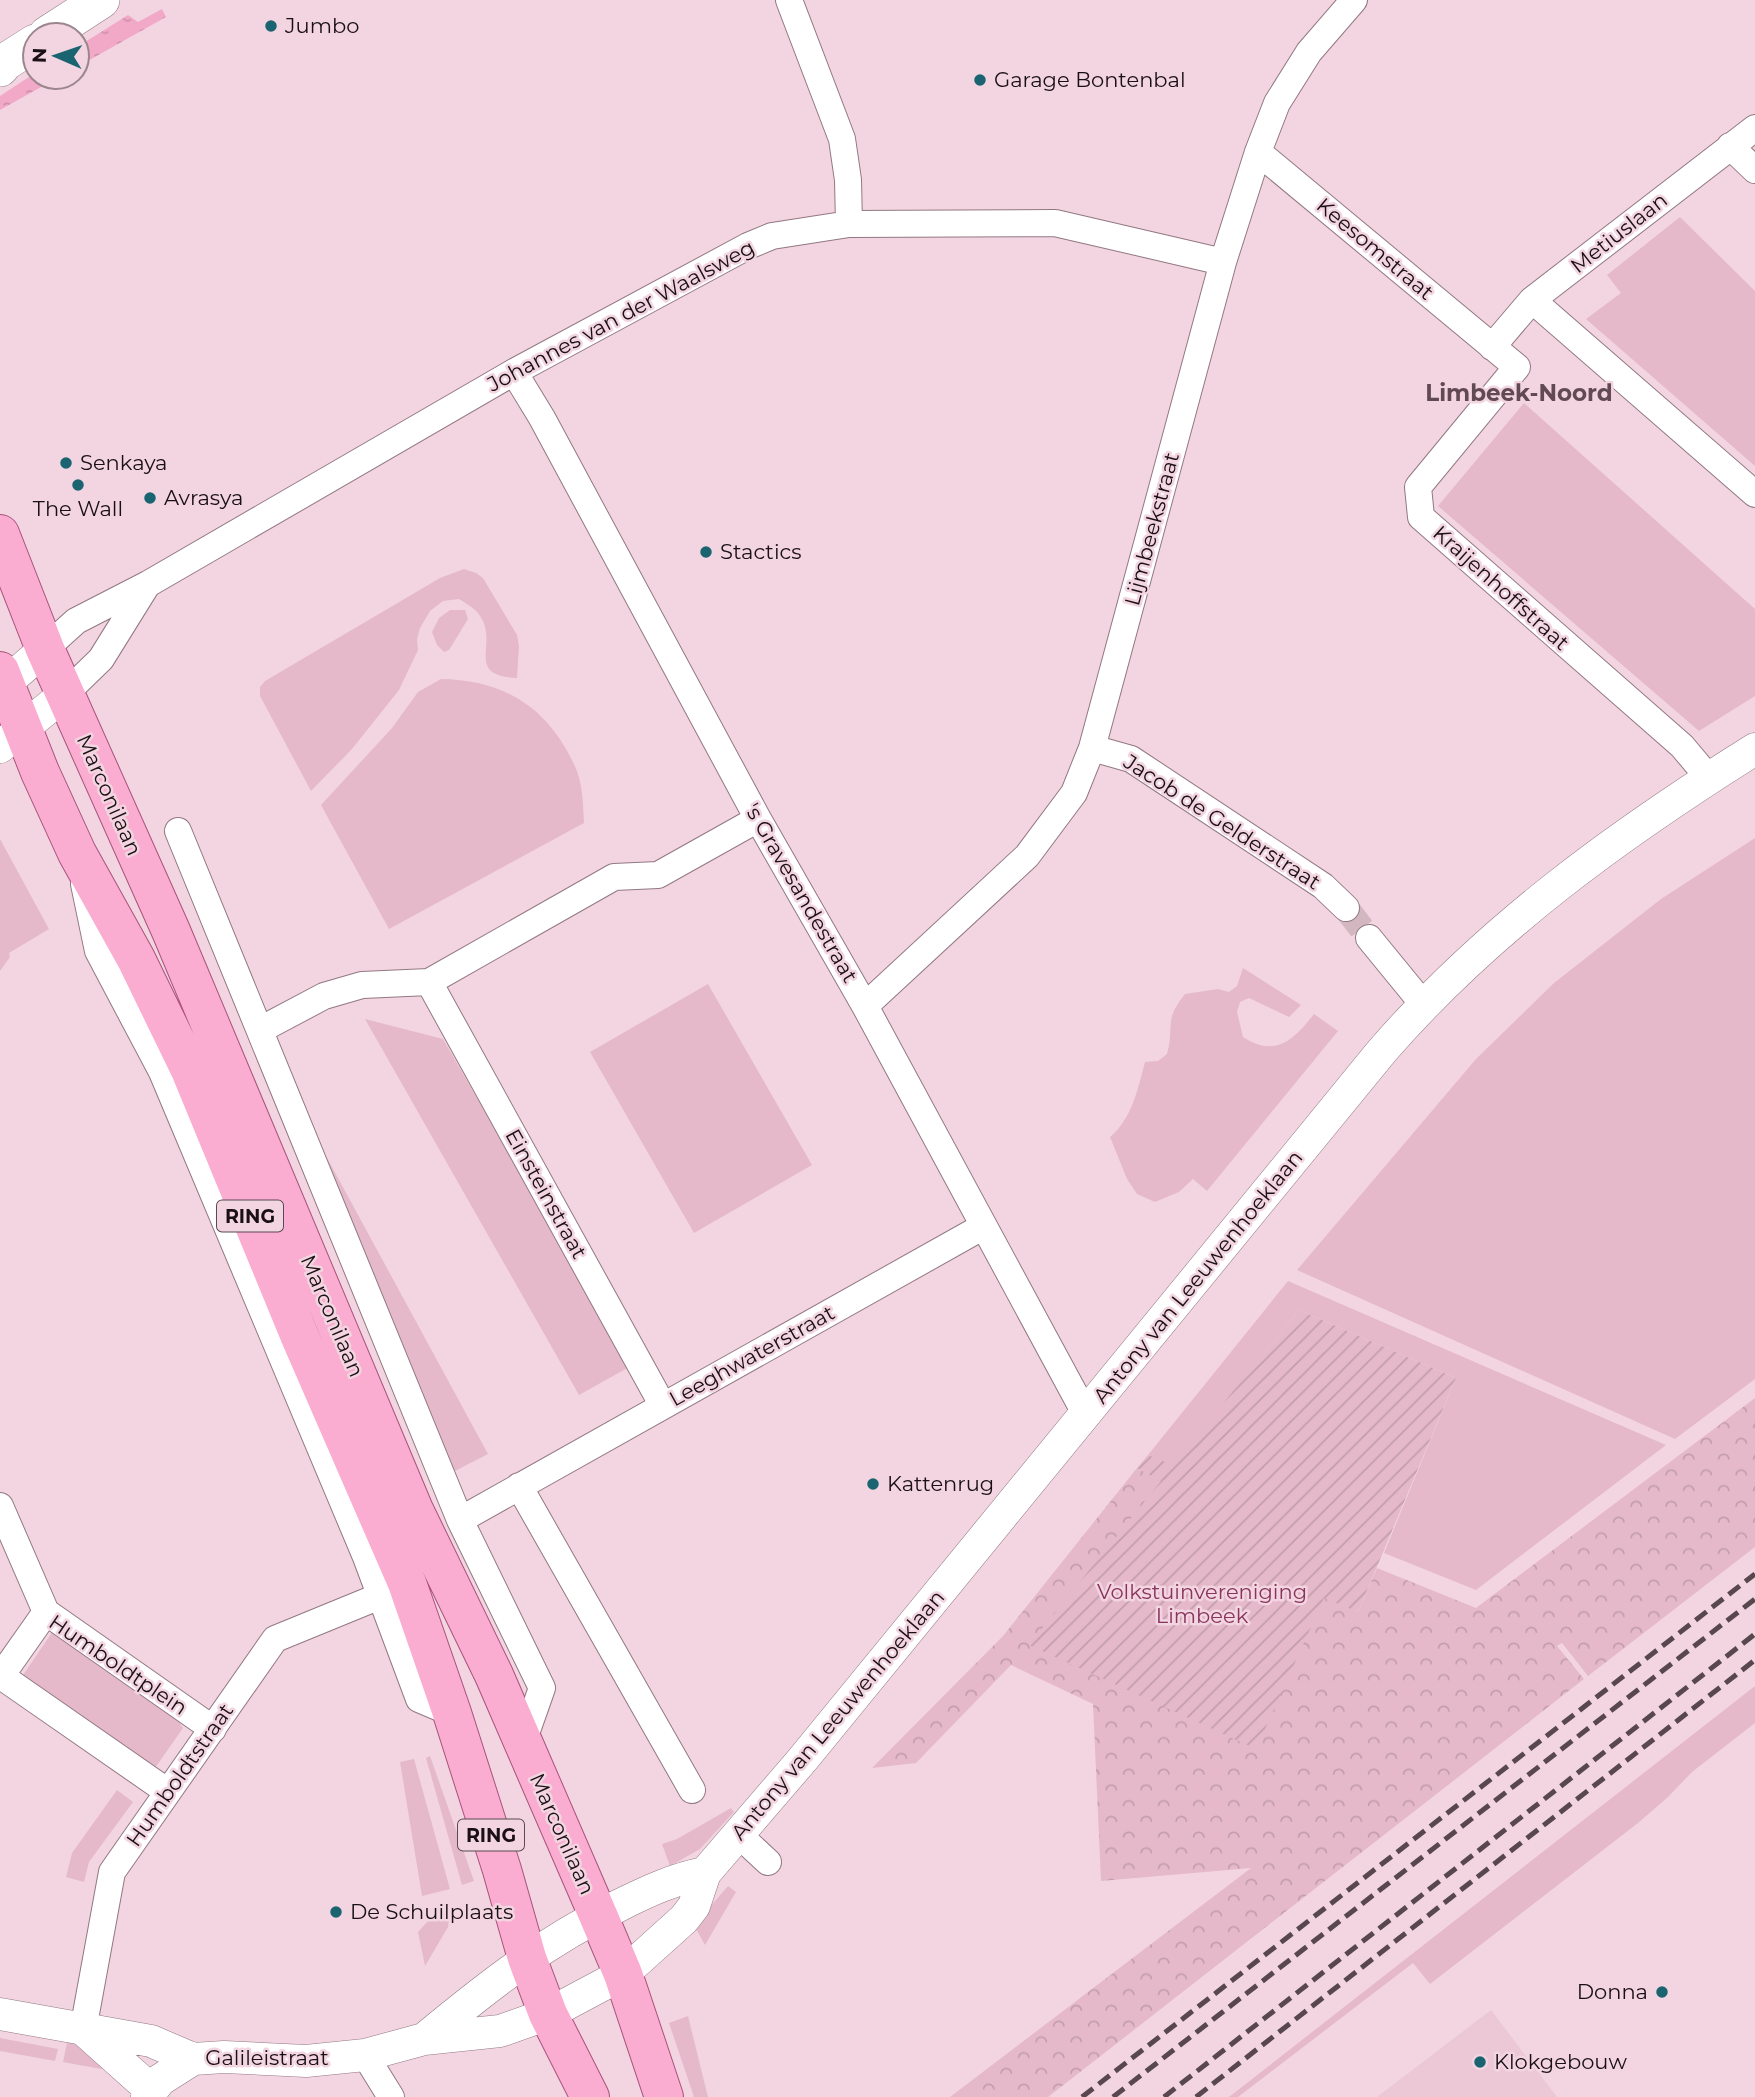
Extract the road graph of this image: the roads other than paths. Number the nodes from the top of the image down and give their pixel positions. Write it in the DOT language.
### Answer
graph roads {
  1 [pos="101,0"];
  2 [pos="789,0"];
  3 [pos="1354,0"];
  4 [pos="69,21"];
  5 [pos="1755,128"];
  6 [pos="1730,146"];
  7 [pos="1258,152"];
  8 [pos="1755,170"];
  9 [pos="849,224"];
  10 [pos="1223,262"];
  11 [pos="1532,300"];
  12 [pos="1492,347"];
  13 [pos="514,372"];
  14 [pos="1755,494"];
  15 [pos="0,534"];
  16 [pos="148,584"];
  17 [pos="45,649"];
  18 [pos="1,681"];
  19 [pos="65,694"];
  20 [pos="11,739"];
  21 [pos="1092,748"];
  22 [pos="1755,749"];
  23 [pos="1709,778"];
  24 [pos="758,819"];
  25 [pos="178,831"];
  26 [pos="77,853"];
  27 [pos="1346,908"];
  28 [pos="1369,938"];
  29 [pos="429,982"];
  30 [pos="1423,1004"];
  31 [pos="865,1006"];
  32 [pos="260,1030"];
  33 [pos="984,1226"];
  34 [pos="663,1406"];
  35 [pos="1086,1416"];
  36 [pos="519,1486"];
  37 [pos="0,1506"];
  38 [pos="460,1520"];
  39 [pos="380,1597"];
  40 [pos="46,1612"];
  41 [pos="1,1676"];
  42 [pos="452,1713"];
  43 [pos="213,1728"];
  44 [pos="523,1742"];
  45 [pos="692,1790"];
  46 [pos="168,1792"];
  47 [pos="739,1835"];
  48 [pos="768,1862"];
  49 [pos="705,1873"];
  50 [pos="598,1915"];
  51 [pos="527,1958"];
  52 [pos="623,1974"];
  53 [pos="0,2014"];
  54 [pos="548,2014"];
  55 [pos="83,2029"];
  56 [pos="424,2039"];
  57 [pos="365,2056"];
  58 [pos="193,2059"];
  59 [pos="149,2093"];
  60 [pos="391,2097"];
  61 [pos="590,2097"];
  62 [pos="664,2097"];
  1 -- 4 [label="main road"];
  2 -- 9 [label="street"];
  3 -- 7 [label="street, Lijmbeekstraat"];
  5 -- 6 [label="street, Metiuslaan"];
  6 -- 8 [label="street"];
  6 -- 11 [label="street, Metiuslaan"];
  7 -- 10 [label="street, Lijmbeekstraat"];
  7 -- 12 [label="street, Keesomstraat"];
  9 -- 10 [label="street, Johannes van der Waalsweg"];
  9 -- 13 [label="street, Johannes van der Waalsweg"];
  10 -- 21 [label="street, Lijmbeekstraat"];
  11 -- 12 [label="street, Metiuslaan"];
  11 -- 14 [label="street"];
  12 -- 23 [label="street, Kraijenhoffstraat"];
  13 -- 16 [label="street, Johannes van der Waalsweg"];
  13 -- 24 [label="street, 's Gravesandestraat"];
  15 -- 17 [label="main road, Marconilaan / RING"];
  16 -- 17 [label="street, Johannes van der Waalsweg"];
  16 -- 19 [label="street, Johannes van der Waalsweg"];
  17 -- 18 [label="street"];
  17 -- 19 [label="main road, Marconilaan / RING"];
  18 -- 20 [label="main road, Marconilaan / RING"];
  19 -- 20 [label="street"];
  19 -- 44 [label="main road, Marconilaan / RING"];
  20 -- 26 [label="main road, Marconilaan / RING"];
  21 -- 27 [label="street, Jacob de Gelderstraat"];
  21 -- 31 [label="street, Lijmbeekstraat"];
  22 -- 23 [label="street, Antony van Leeuwenhoeklaan"];
  23 -- 30 [label="street, Antony van Leeuwenhoeklaan"];
  24 -- 29 [label="street"];
  24 -- 31 [label="street, 's Gravesandestraat"];
  25 -- 32 [label="street"];
  26 -- 39 [label="street, Marconilaan"];
  26 -- 42 [label="main road, Marconilaan / RING"];
  28 -- 30 [label="street"];
  29 -- 32 [label="street"];
  29 -- 34 [label="street, Einsteinstraat"];
  30 -- 35 [label="street, Antony van Leeuwenhoeklaan"];
  31 -- 33 [label="street, 's Gravesandestraat"];
  32 -- 38 [label="street"];
  33 -- 34 [label="street, Leeghwaterstraat"];
  33 -- 35 [label="street, 's Gravesandestraat"];
  34 -- 36 [label="street, Leeghwaterstraat"];
  35 -- 47 [label="street, Antony van Leeuwenhoeklaan"];
  36 -- 38 [label="street, Leeghwaterstraat"];
  36 -- 45 [label="street"];
  37 -- 40 [label="street"];
  38 -- 44 [label="street"];
  39 -- 42 [label="street, Marconilaan"];
  39 -- 43 [label="street, Humboldtstraat"];
  40 -- 41 [label="street, Humboldtplein"];
  40 -- 43 [label="street, Humboldtplein"];
  41 -- 46 [label="street, Humboldtplein"];
  42 -- 51 [label="main road, Marconilaan / RING"];
  43 -- 46 [label="street, Humboldtstraat"];
  44 -- 50 [label="main road, Marconilaan / RING"];
  46 -- 55 [label="street, Humboldtstraat"];
  47 -- 48 [label="street"];
  47 -- 49 [label="street, Antony van Leeuwenhoeklaan"];
  49 -- 50 [label="street"];
  49 -- 52 [label="street, Antony van Leeuwenhoeklaan"];
  50 -- 51 [label="street, Galileistraat"];
  50 -- 52 [label="main road, Marconilaan / RING"];
  51 -- 54 [label="main road, Marconilaan / RING"];
  51 -- 56 [label="street, Galileistraat"];
  52 -- 54 [label="street, Antony van Leeuwenhoeklaan"];
  52 -- 62 [label="main road, Marconilaan / RING"];
  53 -- 55 [label="street, Galileistraat"];
  54 -- 56 [label="street, Galileistraat"];
  54 -- 61 [label="main road, Marconilaan / RING"];
  55 -- 58 [label="street, Galileistraat"];
  55 -- 59 [label="street, Galileistraat"];
  56 -- 57 [label="street, Galileistraat"];
  57 -- 58 [label="street, Galileistraat"];
  57 -- 60 [label="street"];
  58 -- 59 [label="street, Galileistraat"];
}
